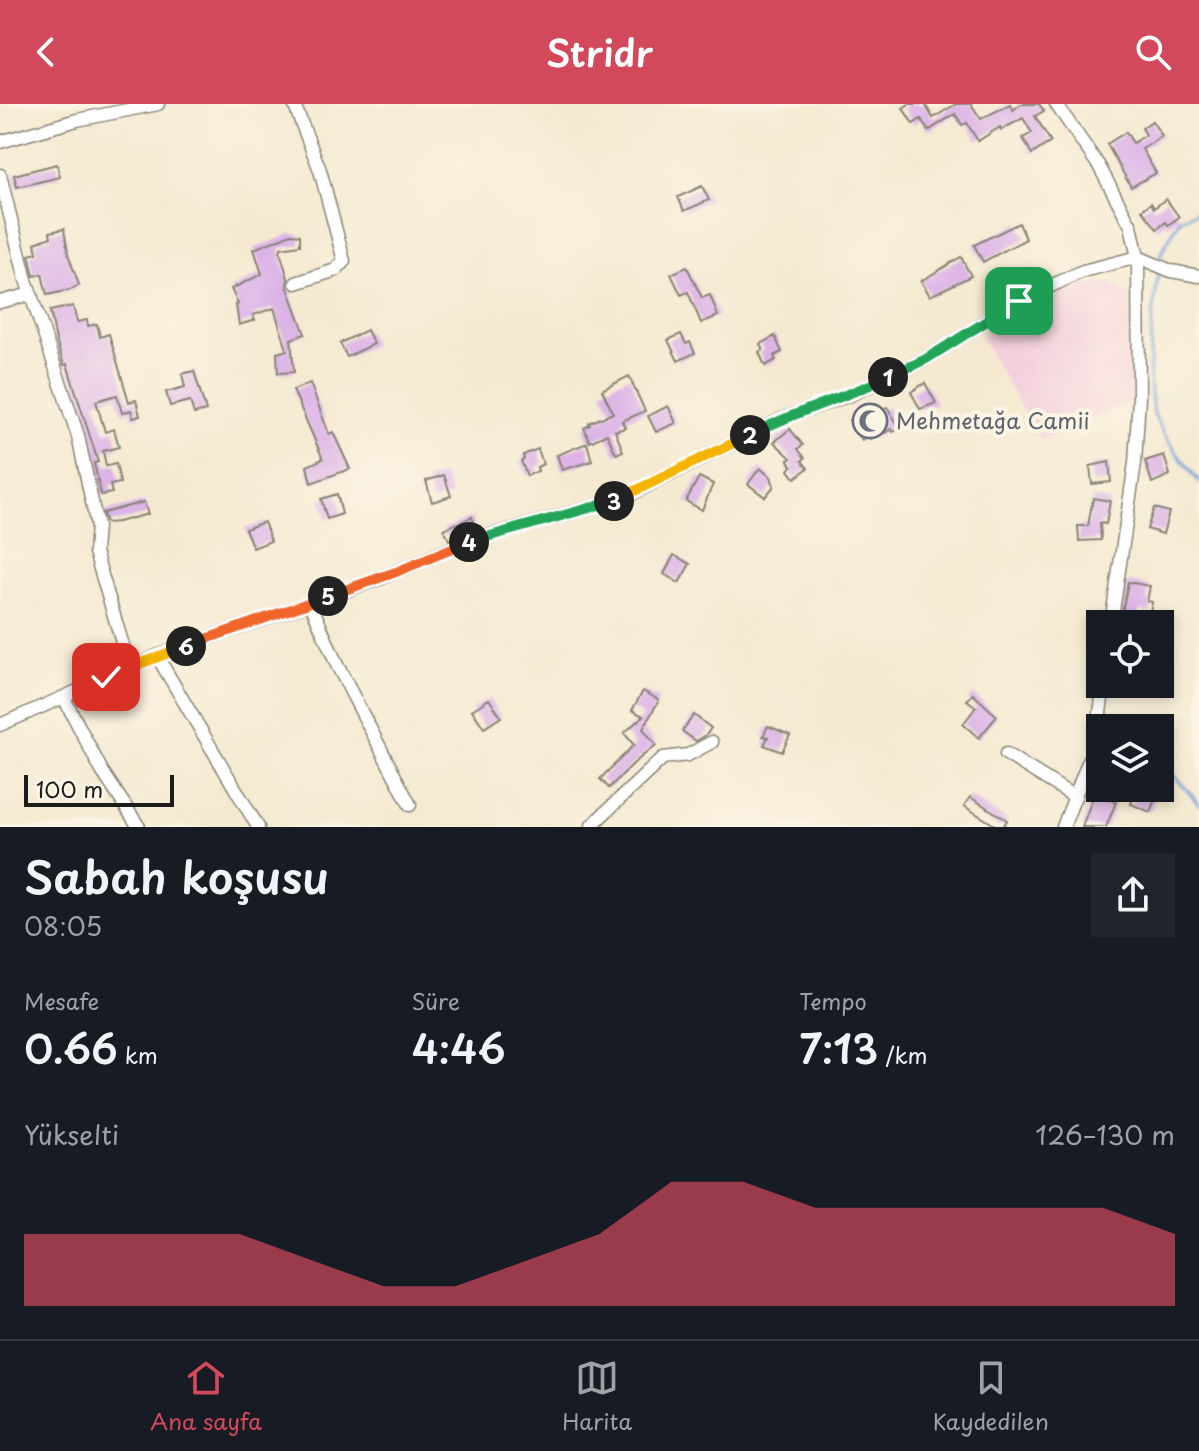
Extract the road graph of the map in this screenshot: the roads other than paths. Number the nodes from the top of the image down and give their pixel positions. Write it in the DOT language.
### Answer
graph roads {
  1 [pos="158,104"];
  2 [pos="294,104"];
  3 [pos="1056,104"];
  4 [pos="0,142"];
  5 [pos="0,175"];
  6 [pos="1143,260"];
  7 [pos="1199,276"];
  8 [pos="296,283"];
  9 [pos="31,294"];
  10 [pos="0,302"];
  11 [pos="310,602"];
  12 [pos="1113,610"];
  13 [pos="157,656"];
  14 [pos="130,669"];
  15 [pos="64,698"];
  16 [pos="1102,698"];
  17 [pos="0,725"];
  18 [pos="712,742"];
  19 [pos="1006,754"];
  20 [pos="1075,797"];
  21 [pos="410,805"];
  22 [pos="592,825"];
  23 [pos="139,827"];
  24 [pos="258,827"];
  25 [pos="1063,827"];
  1 -- 4 [label="street"];
  2 -- 8 [label="street"];
  3 -- 6 [label="street"];
  5 -- 9 [label="street"];
  6 -- 7 [label="street"];
  6 -- 11 [label="street"];
  6 -- 12 [label="street"];
  9 -- 10 [label="street"];
  9 -- 14 [label="street"];
  11 -- 13 [label="street"];
  11 -- 21 [label="street"];
  13 -- 14 [label="street"];
  13 -- 24 [label="street"];
  14 -- 15 [label="street"];
  15 -- 17 [label="street"];
  15 -- 23 [label="street"];
  16 -- 20 [label="street"];
  18 -- 22 [label="street"];
  19 -- 20 [label="street"];
  20 -- 25 [label="street"];
}
